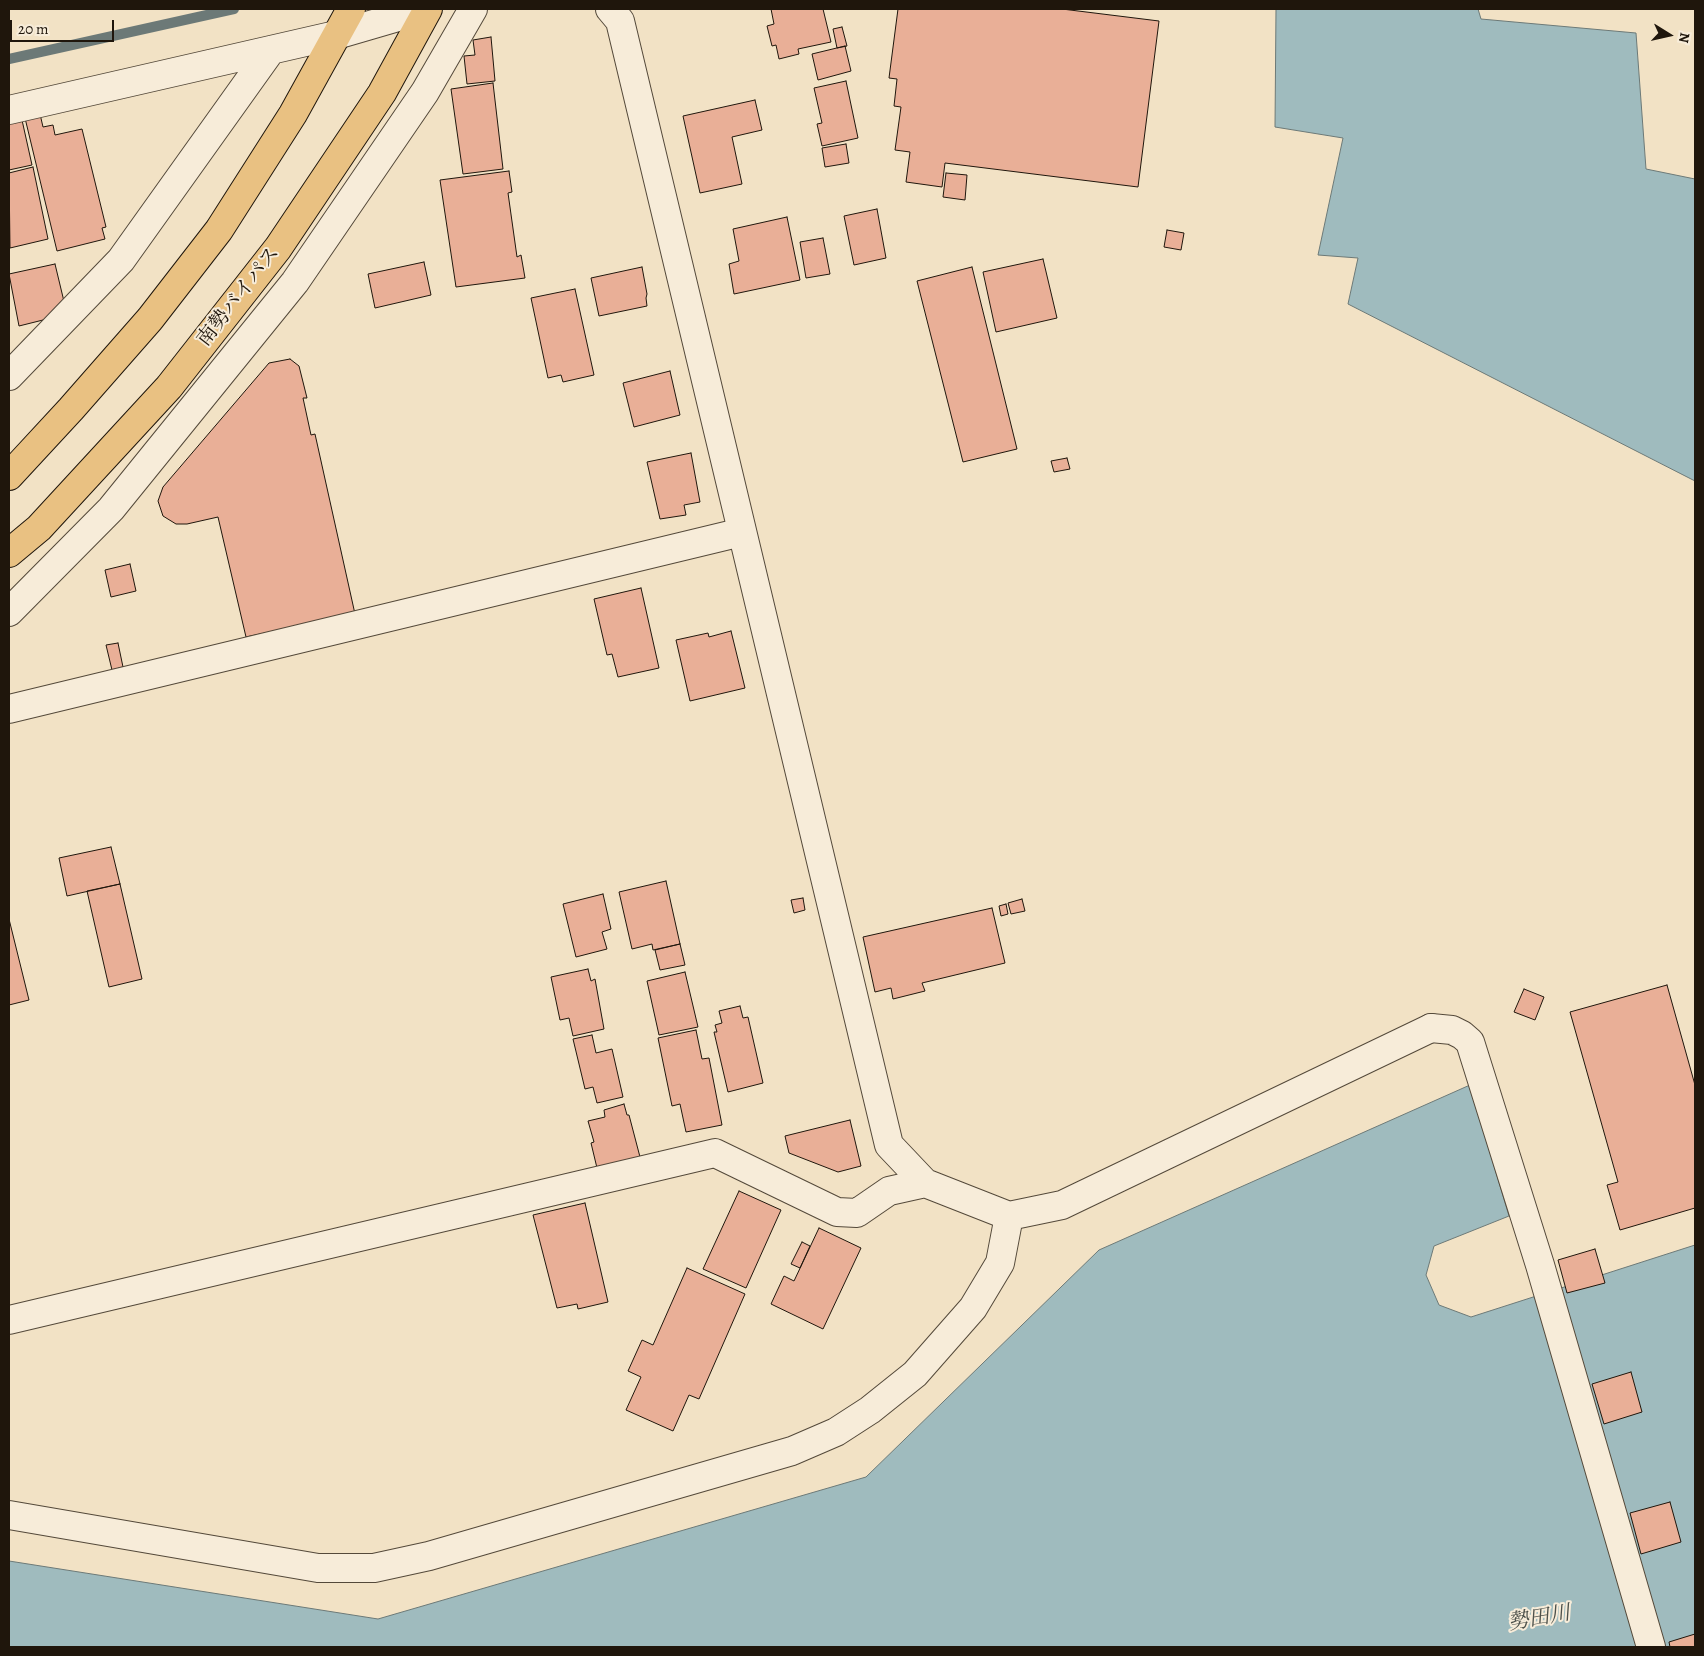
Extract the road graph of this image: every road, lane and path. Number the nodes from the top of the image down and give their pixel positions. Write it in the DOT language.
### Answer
graph roads {
  1 [pos="351,9"];
  2 [pos="426,9"];
  3 [pos="473,9"];
  4 [pos="610,9"];
  5 [pos="336,35"];
  6 [pos="271,50"];
  7 [pos="9,110"];
  8 [pos="9,376"];
  9 [pos="9,476"];
  10 [pos="742,532"];
  11 [pos="9,553"];
  12 [pos="9,612"];
  13 [pos="9,709"];
  14 [pos="925,1183"];
  15 [pos="1009,1216"];
  16 [pos="9,1320"];
  17 [pos="9,1515"];
  18 [pos="1651,1647"];
  1 -- 5 [label="highway"];
  2 -- 5 [label="street"];
  2 -- 11 [label="highway, 南勢バイパス"];
  3 -- 12 [label="street"];
  4 -- 10 [label="street"];
  5 -- 6 [label="street"];
  5 -- 9 [label="highway"];
  6 -- 7 [label="street"];
  6 -- 8 [label="street"];
  10 -- 13 [label="street"];
  10 -- 14 [label="street"];
  14 -- 15 [label="street"];
  14 -- 16 [label="street"];
  15 -- 17 [label="street"];
  15 -- 18 [label="street"];
}
